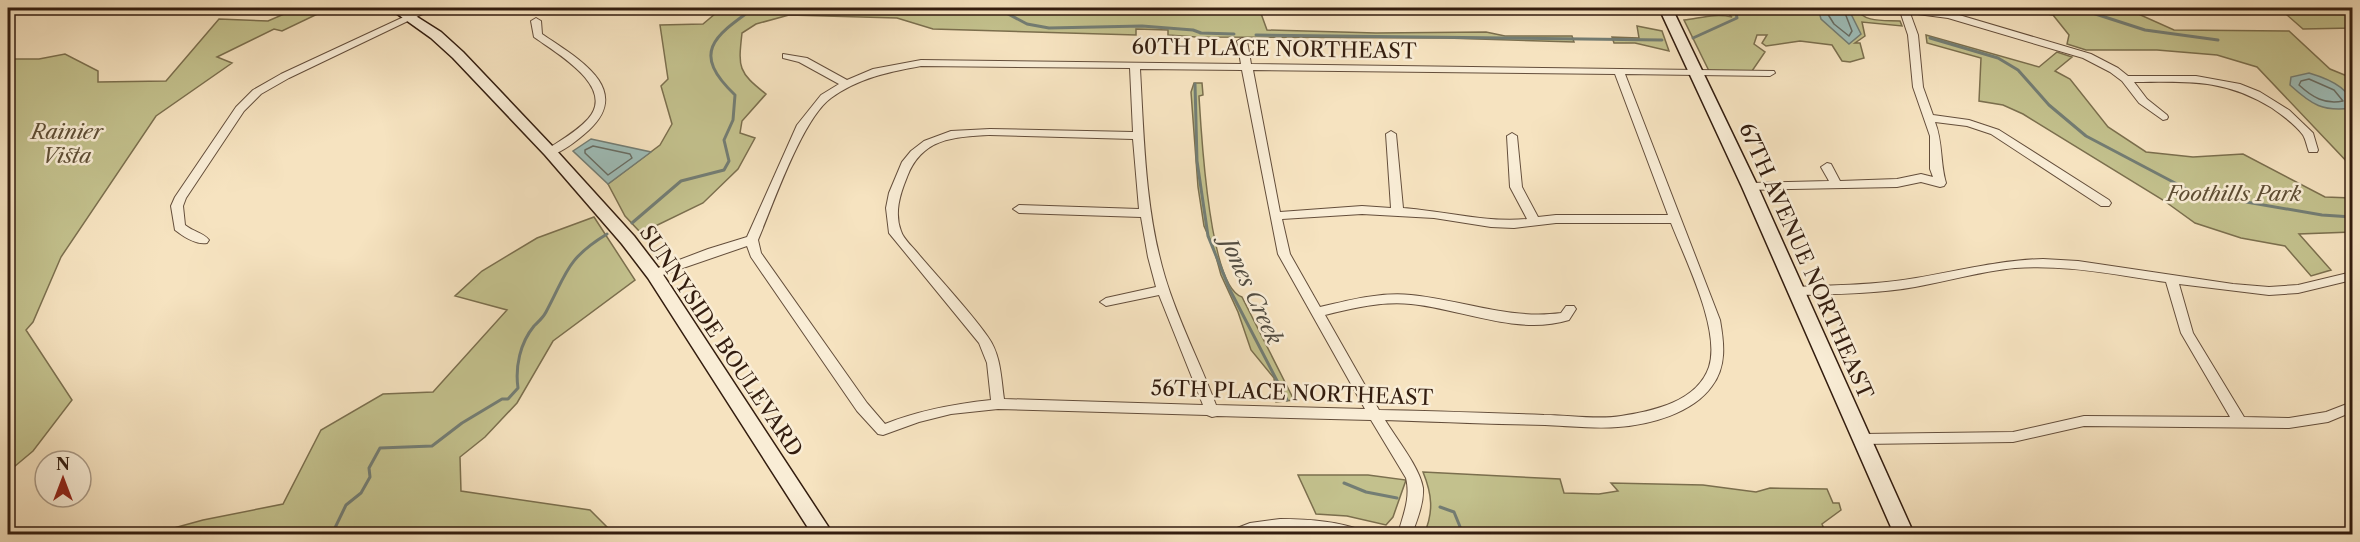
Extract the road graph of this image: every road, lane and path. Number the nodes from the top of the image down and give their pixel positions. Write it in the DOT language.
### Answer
graph roads {
  1 [pos="395,8"];
  2 [pos="430,8"];
  3 [pos="1665,8"];
  4 [pos="1904,9"];
  5 [pos="411,17"];
  6 [pos="536,21"];
  7 [pos="1242,40"];
  8 [pos="787,57"];
  9 [pos="1135,66"];
  10 [pos="1246,67"];
  11 [pos="1619,72"];
  12 [pos="1696,72"];
  13 [pos="1770,73"];
  14 [pos="2126,79"];
  15 [pos="846,84"];
  16 [pos="2163,117"];
  17 [pos="1930,118"];
  18 [pos="1391,134"];
  19 [pos="1139,136"];
  20 [pos="1512,136"];
  21 [pos="2313,150"];
  22 [pos="550,152"];
  23 [pos="1827,167"];
  24 [pos="1836,184"];
  25 [pos="1750,187"];
  26 [pos="2106,203"];
  27 [pos="1019,209"];
  28 [pos="1397,210"];
  29 [pos="1144,213"];
  30 [pos="1275,216"];
  31 [pos="1673,219"];
  32 [pos="1534,221"];
  33 [pos="203,240"];
  34 [pos="752,240"];
  35 [pos="654,274"];
  36 [pos="2352,276"];
  37 [pos="2171,279"];
  38 [pos="1163,290"];
  39 [pos="1796,291"];
  40 [pos="1106,302"];
  41 [pos="1570,309"];
  42 [pos="1318,312"];
  43 [pos="998,404"];
  44 [pos="2352,407"];
  45 [pos="1212,412"];
  46 [pos="1376,417"];
  47 [pos="2241,424"];
  48 [pos="1862,439"];
  49 [pos="823,534"];
  50 [pos="1237,534"];
  51 [pos="1356,534"];
  52 [pos="1405,534"];
  53 [pos="1904,534"];
  1 -- 5 [label="street, SUNNYSIDE BOULEVARD"];
  2 -- 5 [label="street"];
  3 -- 12 [label="street, 67TH AVENUE NORTHEAST"];
  4 -- 14 [label="street"];
  4 -- 17 [label="street"];
  5 -- 22 [label="street, SUNNYSIDE BOULEVARD"];
  5 -- 33 [label="street"];
  6 -- 22 [label="street"];
  7 -- 10 [label="street"];
  8 -- 15 [label="street"];
  9 -- 10 [label="street, 60TH PLACE NORTHEAST"];
  9 -- 15 [label="street, 60TH PLACE NORTHEAST"];
  9 -- 19 [label="street"];
  10 -- 11 [label="street, 60TH PLACE NORTHEAST"];
  10 -- 30 [label="street"];
  11 -- 12 [label="street, 60TH PLACE NORTHEAST"];
  11 -- 31 [label="street"];
  12 -- 13 [label="street, 60TH PLACE NORTHEAST"];
  12 -- 25 [label="street, 67TH AVENUE NORTHEAST"];
  14 -- 16 [label="street"];
  14 -- 21 [label="street"];
  15 -- 34 [label="street, 60TH PLACE NORTHEAST"];
  17 -- 24 [label="street"];
  17 -- 26 [label="street"];
  18 -- 28 [label="street"];
  19 -- 29 [label="street"];
  19 -- 43 [label="street"];
  20 -- 32 [label="street"];
  22 -- 35 [label="street, SUNNYSIDE BOULEVARD"];
  23 -- 24 [label="street"];
  24 -- 25 [label="street"];
  25 -- 39 [label="street, 67TH AVENUE NORTHEAST"];
  27 -- 29 [label="street"];
  28 -- 30 [label="street"];
  28 -- 32 [label="street"];
  29 -- 38 [label="street"];
  30 -- 42 [label="street"];
  31 -- 32 [label="street"];
  31 -- 46 [label="street, 56TH PLACE NORTHEAST"];
  34 -- 35 [label="street"];
  34 -- 43 [label="street, 56TH PLACE NORTHEAST"];
  35 -- 49 [label="street, SUNNYSIDE BOULEVARD"];
  36 -- 37 [label="street"];
  37 -- 39 [label="street"];
  37 -- 47 [label="street"];
  38 -- 40 [label="street"];
  38 -- 45 [label="street"];
  39 -- 48 [label="street, 67TH AVENUE NORTHEAST"];
  41 -- 42 [label="street"];
  42 -- 46 [label="street"];
  43 -- 45 [label="street, 56TH PLACE NORTHEAST"];
  44 -- 47 [label="street"];
  45 -- 46 [label="street, 56TH PLACE NORTHEAST"];
  46 -- 52 [label="street"];
  47 -- 48 [label="street"];
  48 -- 53 [label="street, 67TH AVENUE NORTHEAST"];
  50 -- 51 [label="street"];
}
